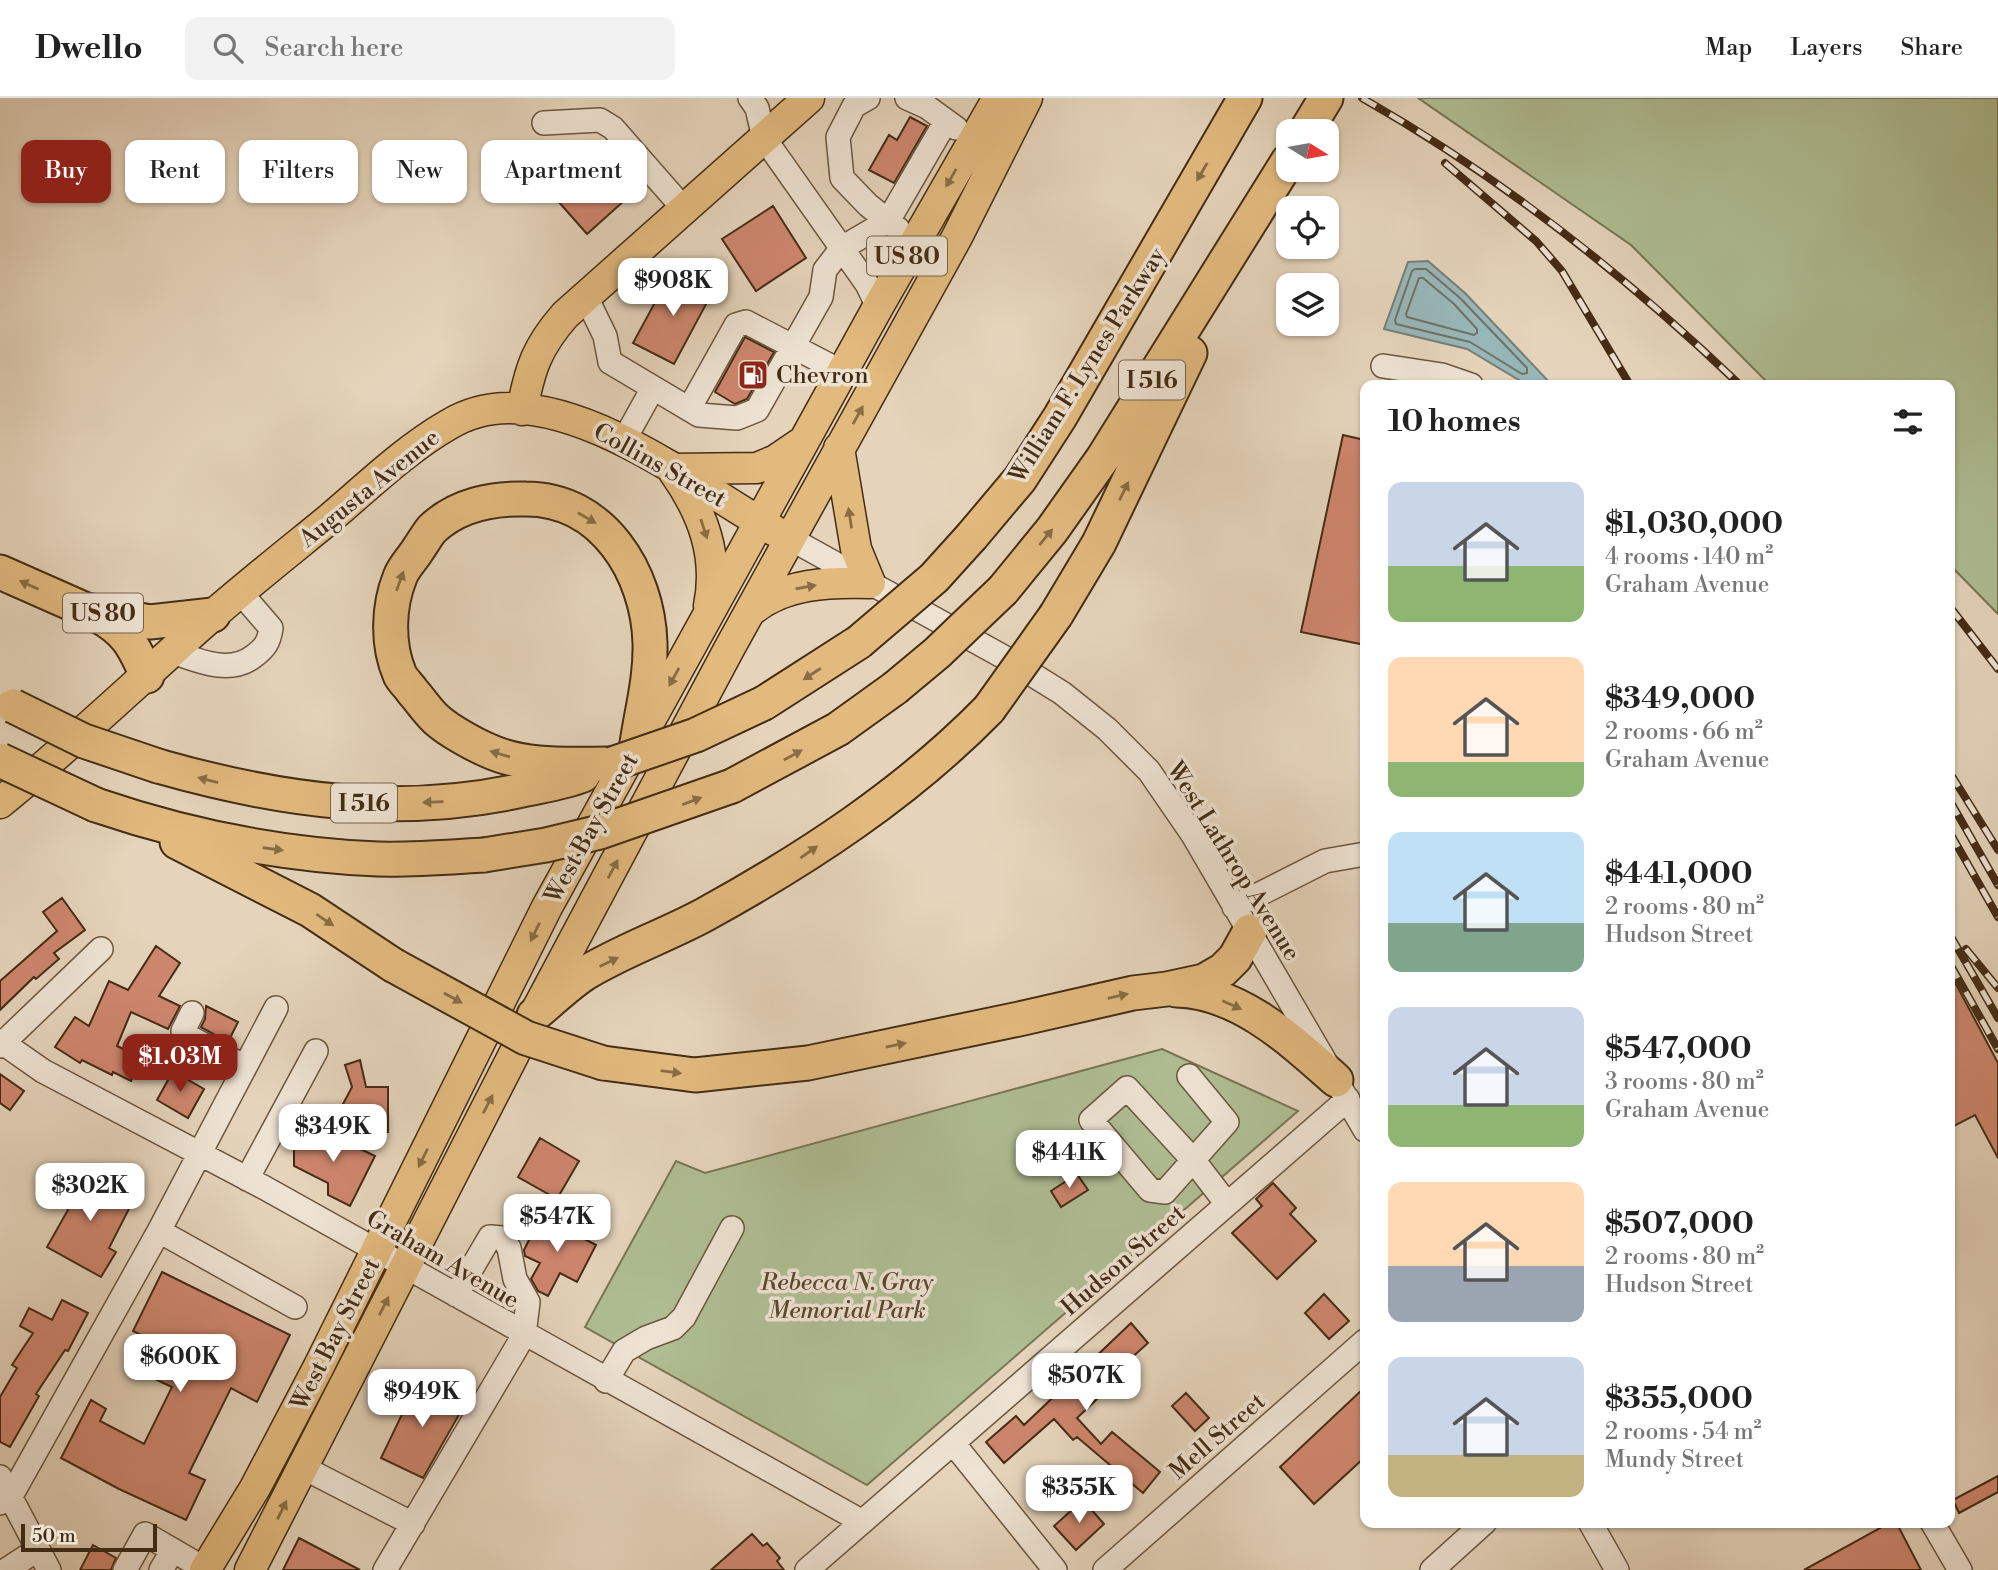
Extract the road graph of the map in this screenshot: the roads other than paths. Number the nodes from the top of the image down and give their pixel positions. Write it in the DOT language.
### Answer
graph roads {
  1 [pos="750,98"];
  2 [pos="809,98"];
  3 [pos="867,98"];
  4 [pos="907,98"];
  5 [pos="998,98"];
  6 [pos="1027,98"];
  7 [pos="1326,98"];
  8 [pos="1240,106"];
  9 [pos="1313,119"];
  10 [pos="946,121"];
  11 [pos="544,123"];
  12 [pos="764,138"];
  13 [pos="973,141"];
  14 [pos="1276,182"];
  15 [pos="1278,182"];
  16 [pos="684,209"];
  17 [pos="888,221"];
  18 [pos="915,242"];
  19 [pos="842,248"];
  20 [pos="586,297"];
  21 [pos="878,307"];
  22 [pos="793,346"];
  23 [pos="1383,366"];
  24 [pos="842,372"];
  25 [pos="1458,380"];
  26 [pos="653,388"];
  27 [pos="689,409"];
  28 [pos="522,410"];
  29 [pos="623,442"];
  30 [pos="804,442"];
  31 [pos="839,449"];
  32 [pos="672,469"];
  33 [pos="759,522"];
  34 [pos="790,539"];
  35 [pos="0,572"];
  36 [pos="870,583"];
  37 [pos="240,592"];
  38 [pos="86,610"];
  39 [pos="749,613"];
  40 [pos="213,615"];
  41 [pos="707,617"];
  42 [pos="173,652"];
  43 [pos="147,676"];
  44 [pos="7,701"];
  45 [pos="637,743"];
  46 [pos="0,760"];
  47 [pos="570,772"];
  48 [pos="0,803"];
  49 [pos="135,819"];
  50 [pos="1360,855"];
  51 [pos="1242,919"];
  52 [pos="101,949"];
  53 [pos="1167,989"];
  54 [pos="276,1008"];
  55 [pos="192,1013"];
  56 [pos="534,1015"];
  57 [pos="1,1044"];
  58 [pos="316,1051"];
  59 [pos="245,1068"];
  60 [pos="1189,1076"];
  61 [pos="1350,1098"];
  62 [pos="1360,1119"];
  63 [pos="200,1154"];
  64 [pos="1194,1161"];
  65 [pos="247,1179"];
  66 [pos="1227,1204"];
  67 [pos="732,1228"];
  68 [pos="159,1231"];
  69 [pos="377,1251"];
  70 [pos="405,1267"];
  71 [pos="456,1296"];
  72 [pos="295,1307"];
  73 [pos="524,1335"];
  74 [pos="1360,1345"];
  75 [pos="606,1381"];
  76 [pos="953,1443"];
  77 [pos="302,1467"];
  78 [pos="4,1492"];
  79 [pos="861,1521"];
  80 [pos="412,1524"];
  81 [pos="1478,1528"];
  82 [pos="1593,1528"];
  83 [pos="1935,1528"];
  84 [pos="173,1550"];
  85 [pos="43,1560"];
  86 [pos="205,1569"];
  87 [pos="6,1570"];
  88 [pos="125,1570"];
  89 [pos="161,1570"];
  90 [pos="250,1570"];
  91 [pos="385,1570"];
  92 [pos="807,1570"];
  93 [pos="1055,1570"];
  94 [pos="1105,1570"];
  95 [pos="1432,1570"];
  96 [pos="1617,1570"];
  97 [pos="1959,1570"];
  1 -- 12 [label="street"];
  2 -- 12 [label="main road"];
  3 -- 17 [label="street"];
  4 -- 10 [label="street"];
  5 -- 13 [label="main road, West Bay Street / US 80"];
  31 -- 6 [label="main road, West Bay Street / US 80, one-way"];
  7 -- 9 [label="highway"];
  8 -- 47 [label="highway, William F. Lynes Parkway / I 516, one-way, bridge"];
  10 -- 13 [label="street"];
  10 -- 17 [label="street"];
  11 -- 16 [label="street"];
  12 -- 16 [label="main road"];
  12 -- 19 [label="street"];
  13 -- 18 [label="main road, West Bay Street / US 80, one-way"];
  49 -- 14 [label="highway, I 516, one-way, bridge"];
  56 -- 15 [label="highway, one-way, bridge"];
  16 -- 20 [label="main road"];
  17 -- 18 [label="street"];
  17 -- 19 [label="street"];
  18 -- 21 [label="main road, West Bay Street / US 80"];
  19 -- 21 [label="street"];
  19 -- 22 [label="street"];
  20 -- 26 [label="street"];
  20 -- 28 [label="main road"];
  21 -- 24 [label="main road, West Bay Street / US 80"];
  22 -- 24 [label="street"];
  22 -- 27 [label="street"];
  22 -- 27 [label="street"];
  23 -- 25 [label="street"];
  24 -- 30 [label="main road, West Bay Street / US 80"];
  26 -- 27 [label="street"];
  26 -- 29 [label="street"];
  28 -- 29 [label="main road, Collins Street / US 80"];
  28 -- 37 [label="main road, Augusta Avenue / US 80"];
  29 -- 32 [label="main road, Collins Street / US 80"];
  30 -- 32 [label="main road"];
  30 -- 33 [label="main road, West Bay Street"];
  31 -- 34 [label="main road, West Bay Street / US 80"];
  36 -- 31 [label="main road, one-way"];
  32 -- 33 [label="main road, Collins Street / US 80"];
  32 -- 41 [label="main road, one-way"];
  33 -- 34 [label="main road, Collins Street / US 80"];
  33 -- 41 [label="main road, West Bay Street"];
  34 -- 36 [label="street, West Lathrop Avenue"];
  34 -- 39 [label="main road, West Bay Street"];
  38 -- 35 [label="highway, US 80, one-way"];
  39 -- 36 [label="main road, one-way"];
  36 -- 51 [label="street, West Lathrop Avenue"];
  37 -- 40 [label="main road, Augusta Avenue / US 80"];
  37 -- 42 [label="street"];
  38 -- 40 [label="highway, US 80"];
  38 -- 43 [label="highway"];
  56 -- 39 [label="main road, West Bay Street, one-way"];
  40 -- 42 [label="main road, Augusta Avenue / US 80"];
  41 -- 45 [label="main road, West Bay Street, one-way"];
  42 -- 43 [label="main road, Augusta Avenue / US 80"];
  43 -- 48 [label="main road, Augusta Avenue / US 80"];
  47 -- 44 [label="highway, I 516, one-way, bridge"];
  47 -- 45 [label="highway, one-way"];
  45 -- 69 [label="main road, West Bay Street, one-way"];
  46 -- 49 [label="highway, I 516, bridge"];
  49 -- 53 [label="highway, one-way, bridge"];
  50 -- 51 [label="street"];
  51 -- 53 [label="highway"];
  51 -- 61 [label="street, West Lathrop Avenue"];
  52 -- 57 [label="street"];
  53 -- 61 [label="highway, one-way"];
  54 -- 59 [label="street"];
  55 -- 59 [label="street"];
  70 -- 56 [label="main road, West Bay Street, one-way"];
  57 -- 63 [label="street, Graham Avenue"];
  58 -- 65 [label="street"];
  59 -- 63 [label="street"];
  60 -- 64 [label="street"];
  61 -- 62 [label="street, West Lathrop Avenue"];
  61 -- 66 [label="street, Hudson Street"];
  63 -- 65 [label="street, Graham Avenue"];
  63 -- 68 [label="street"];
  64 -- 64 [label="street"];
  64 -- 66 [label="street"];
  65 -- 69 [label="street, Graham Avenue"];
  66 -- 76 [label="street, Hudson Street"];
  67 -- 75 [label="street"];
  68 -- 72 [label="street"];
  68 -- 78 [label="street"];
  69 -- 70 [label="street, Graham Avenue"];
  69 -- 86 [label="main road, West Bay Street"];
  70 -- 71 [label="street, Graham Avenue"];
  77 -- 70 [label="main road, West Bay Street, one-way"];
  71 -- 73 [label="street, Graham Avenue"];
  71 -- 73 [label="street"];
  73 -- 75 [label="street, Graham Avenue"];
  73 -- 80 [label="street"];
  74 -- 94 [label="street, Mell Street"];
  75 -- 79 [label="street, Graham Avenue"];
  76 -- 79 [label="street, Hudson Street"];
  76 -- 93 [label="street"];
  77 -- 80 [label="street"];
  90 -- 77 [label="main road, West Bay Street, one-way"];
  78 -- 85 [label="street"];
  79 -- 92 [label="street, Hudson Street"];
  80 -- 91 [label="street"];
  81 -- 95 [label="street"];
  82 -- 96 [label="street"];
  83 -- 97 [label="street"];
  84 -- 86 [label="street"];
  84 -- 88 [label="street"];
  84 -- 89 [label="street"];
  85 -- 87 [label="street"];
}
